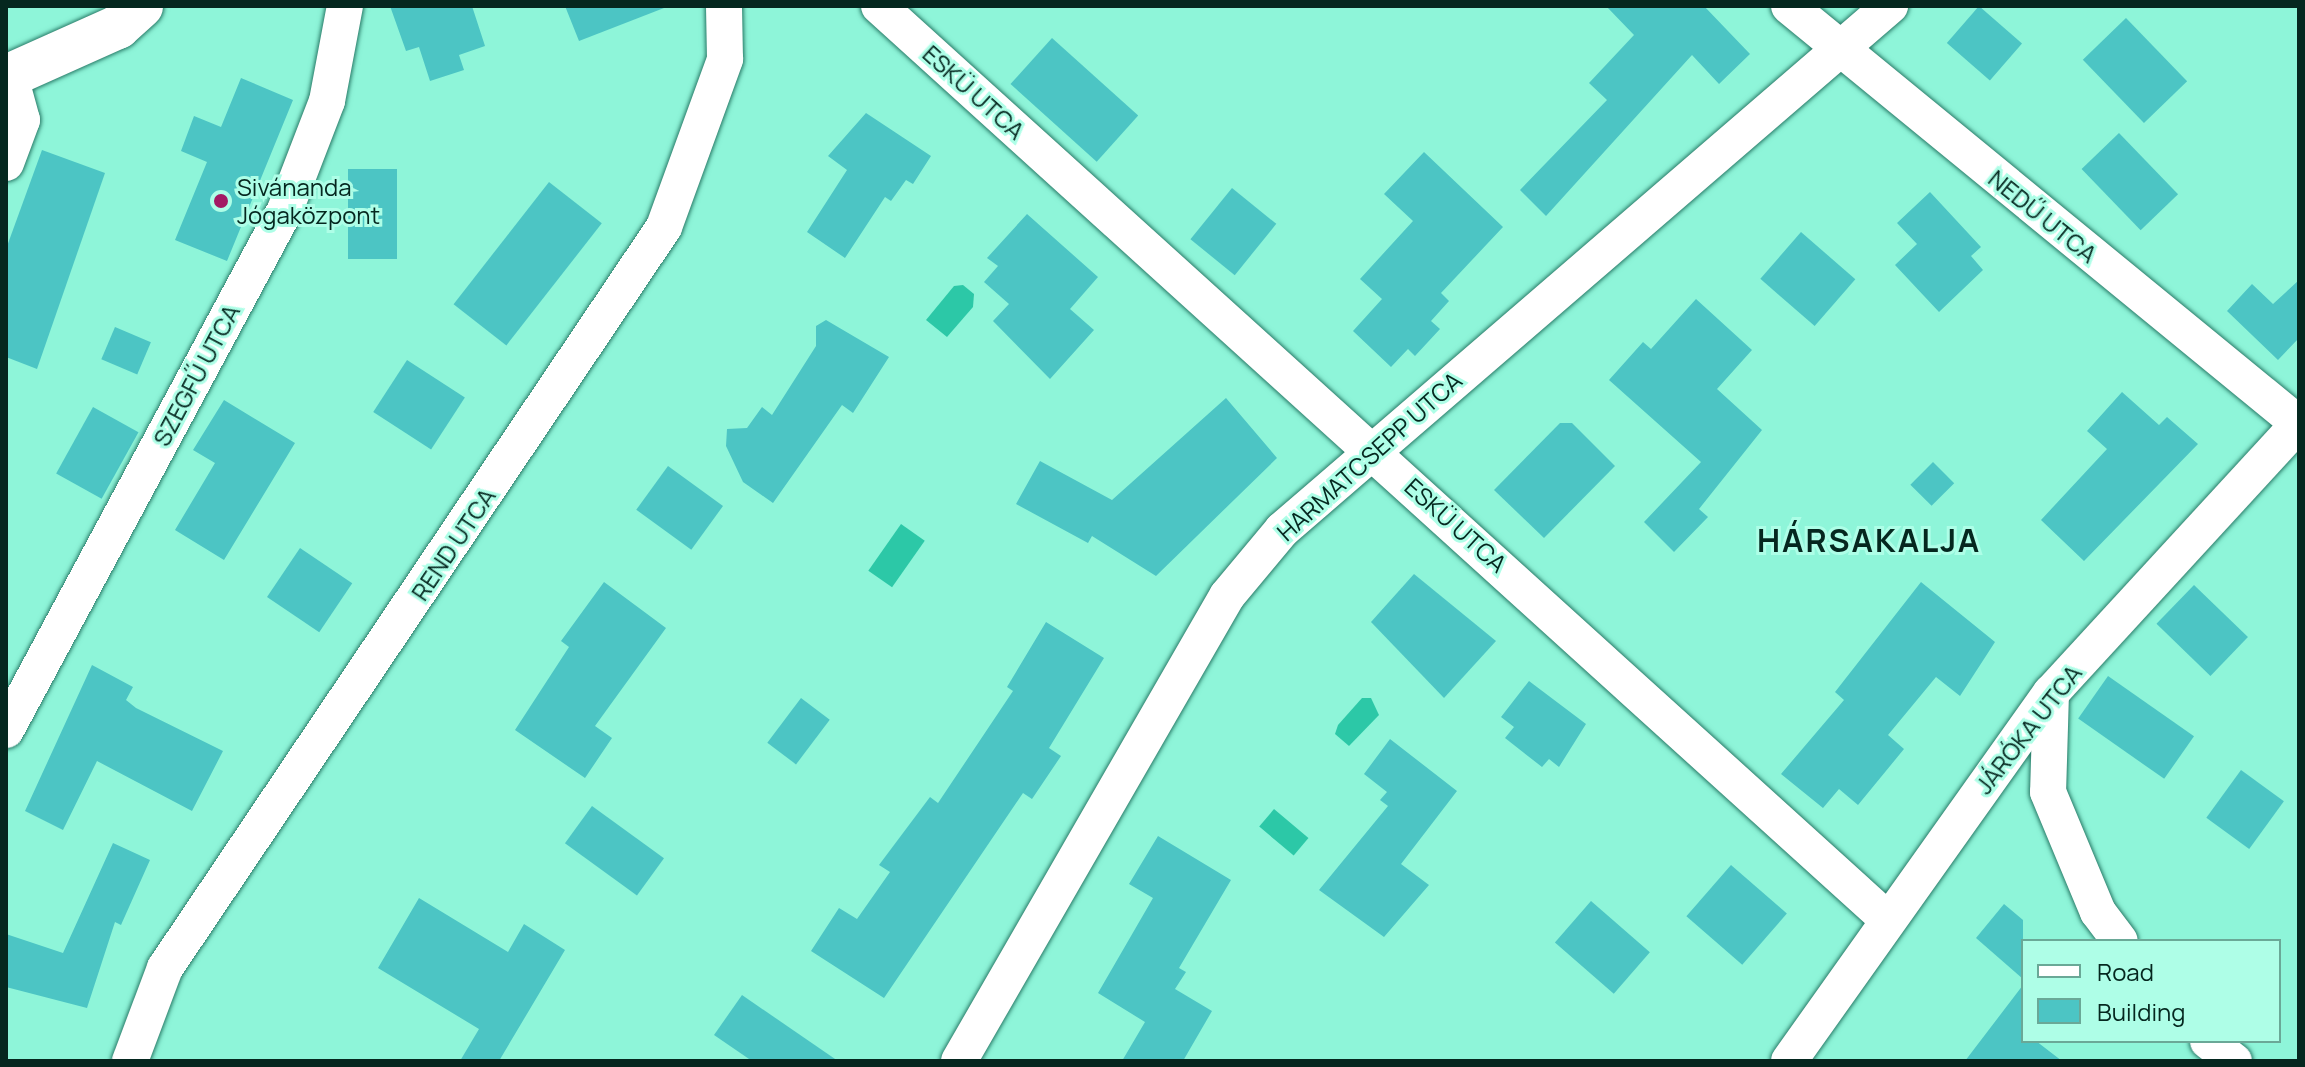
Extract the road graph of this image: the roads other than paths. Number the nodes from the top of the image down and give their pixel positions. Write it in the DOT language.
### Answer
graph roads {
  1 [pos="141,6"];
  2 [pos="345,6"];
  3 [pos="724,6"];
  4 [pos="879,6"];
  5 [pos="1789,6"];
  6 [pos="1890,6"];
  7 [pos="1839,51"];
  8 [pos="8,77"];
  9 [pos="6,163"];
  10 [pos="2299,424"];
  11 [pos="1374,450"];
  12 [pos="2051,693"];
  13 [pos="6,730"];
  14 [pos="1887,919"];
  15 [pos="2118,939"];
  16 [pos="2211,1043"];
  17 [pos="130,1061"];
  18 [pos="959,1061"];
  19 [pos="1789,1061"];
  20 [pos="2234,1061"];
  1 -- 8 [label="main road"];
  2 -- 13 [label="street, SZEGFŰ UTCA"];
  3 -- 17 [label="street, REND UTCA"];
  4 -- 11 [label="street, ESKÜ UTCA"];
  5 -- 7 [label="street, NEDŰ UTCA"];
  6 -- 7 [label="street, HARMATCSEPP UTCA"];
  7 -- 10 [label="street, NEDŰ UTCA"];
  7 -- 11 [label="street, HARMATCSEPP UTCA"];
  8 -- 9 [label="street"];
  10 -- 12 [label="street, JÁRÓKA UTCA"];
  11 -- 14 [label="street, ESKÜ UTCA"];
  11 -- 18 [label="street, HARMATCSEPP UTCA"];
  12 -- 14 [label="street, JÁRÓKA UTCA"];
  12 -- 15 [label="street"];
  14 -- 19 [label="street, JÁRÓKA UTCA"];
  16 -- 20 [label="street"];
}
